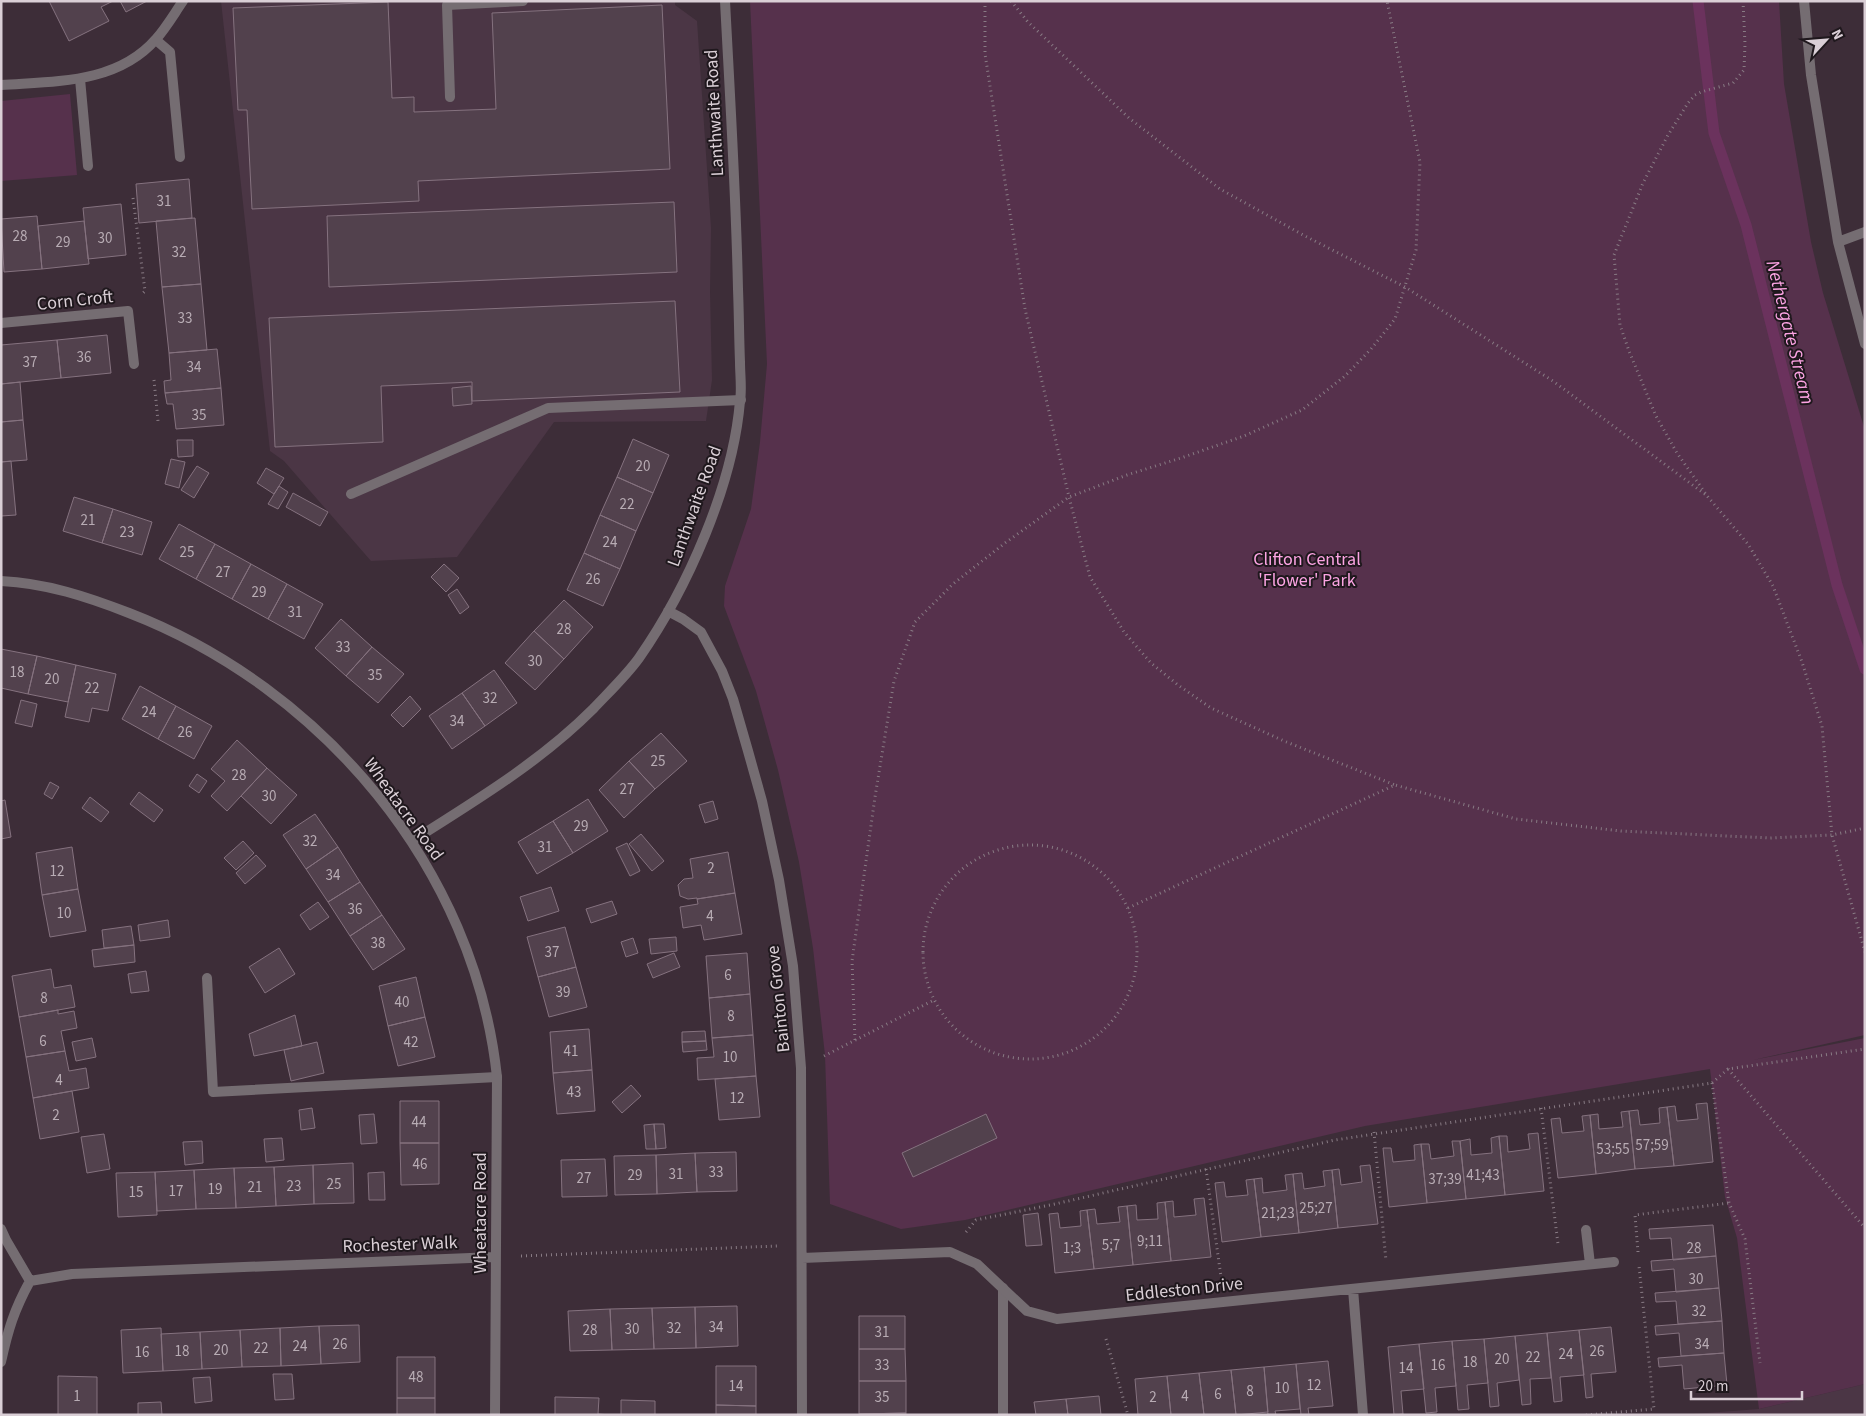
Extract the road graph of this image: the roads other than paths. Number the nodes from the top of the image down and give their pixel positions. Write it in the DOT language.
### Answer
graph roads {
  1 [pos="183,1"];
  2 [pos="523,1"];
  3 [pos="725,1"];
  4 [pos="1804,1"];
  5 [pos="156,40"];
  6 [pos="80,80"];
  7 [pos="1,85"];
  8 [pos="450,96"];
  9 [pos="180,157"];
  10 [pos="88,166"];
  11 [pos="1865,232"];
  12 [pos="1838,242"];
  13 [pos="1,323"];
  14 [pos="1865,344"];
  15 [pos="134,364"];
  16 [pos="741,400"];
  17 [pos="351,494"];
  18 [pos="1,581"];
  19 [pos="668,612"];
  20 [pos="412,842"];
  21 [pos="207,978"];
  22 [pos="497,1077"];
  23 [pos="1,1229"];
  24 [pos="1586,1230"];
  25 [pos="496,1257"];
  26 [pos="802,1258"];
  27 [pos="1614,1262"];
  28 [pos="1590,1264"];
  29 [pos="30,1281"];
  30 [pos="1003,1288"];
  31 [pos="1352,1289"];
  32 [pos="1,1362"];
  33 [pos="494,1415"];
  34 [pos="802,1415"];
  35 [pos="1003,1415"];
  36 [pos="1363,1415"];
  1 -- 5 [label="street"];
  2 -- 8 [label="street"];
  3 -- 16 [label="street, Lanthwaite Road"];
  4 -- 12 [label="street"];
  5 -- 6 [label="street"];
  5 -- 9 [label="street"];
  6 -- 7 [label="street"];
  6 -- 10 [label="street"];
  11 -- 12 [label="street"];
  12 -- 14 [label="street"];
  13 -- 15 [label="street, Corn Croft"];
  16 -- 17 [label="street"];
  16 -- 19 [label="street, Lanthwaite Road"];
  18 -- 20 [label="street, Wheatacre Road"];
  19 -- 20 [label="street, Lanthwaite Road"];
  19 -- 26 [label="street, Bainton Grove"];
  20 -- 22 [label="street, Wheatacre Road"];
  21 -- 22 [label="street"];
  22 -- 25 [label="street, Wheatacre Road"];
  23 -- 29 [label="street"];
  24 -- 28 [label="street"];
  25 -- 29 [label="street, Rochester Walk"];
  25 -- 33 [label="street, Wheatacre Road"];
  26 -- 30 [label="street, Eddleston Drive"];
  26 -- 34 [label="street, Bainton Grove"];
  27 -- 28 [label="street, Eddleston Drive"];
  28 -- 31 [label="street, Eddleston Drive"];
  29 -- 32 [label="street"];
  30 -- 31 [label="street, Eddleston Drive"];
  30 -- 35 [label="street"];
  31 -- 36 [label="street"];
}
